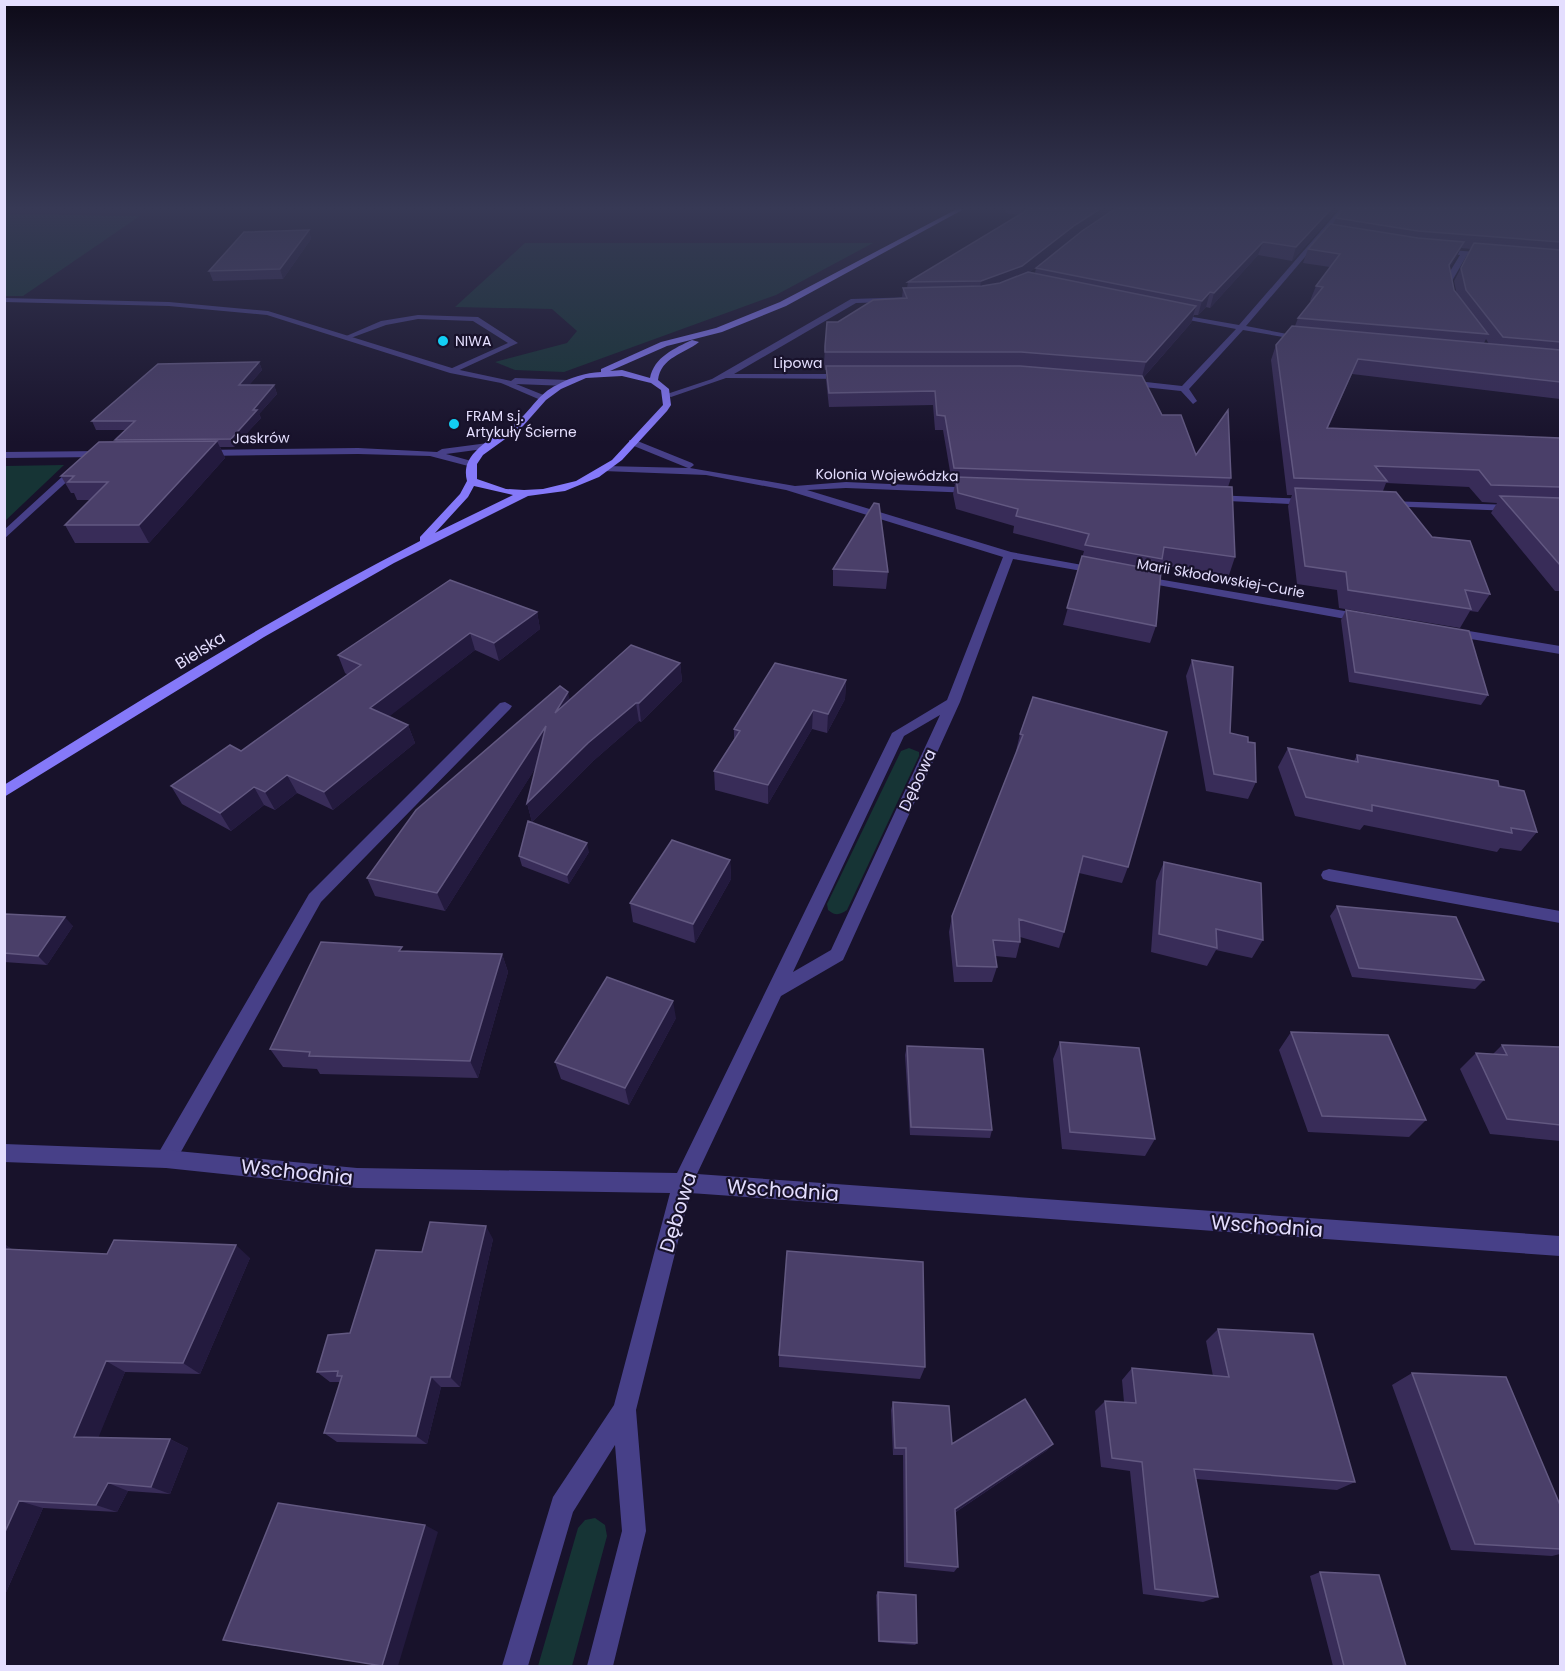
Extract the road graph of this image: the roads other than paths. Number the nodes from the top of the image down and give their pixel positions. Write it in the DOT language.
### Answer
graph roads {
  1 [pos="815,287"];
  2 [pos="1274,287"];
  3 [pos="1449,287"];
  4 [pos="921,299"];
  5 [pos="4,300"];
  6 [pos="1453,305"];
  7 [pos="1158,312"];
  8 [pos="1240,329"];
  9 [pos="719,330"];
  10 [pos="348,337"];
  11 [pos="1314,340"];
  12 [pos="453,371"];
  13 [pos="598,374"];
  14 [pos="726,376"];
  15 [pos="860,377"];
  16 [pos="503,381"];
  17 [pos="654,381"];
  18 [pos="1118,382"];
  19 [pos="567,383"];
  20 [pos="1184,389"];
  21 [pos="668,395"];
  22 [pos="543,398"];
  23 [pos="1193,402"];
  24 [pos="632,442"];
  25 [pos="488,446"];
  26 [pos="196,453"];
  27 [pos="430,453"];
  28 [pos="92,454"];
  29 [pos="115,454"];
  30 [pos="4,455"];
  31 [pos="471,464"];
  32 [pos="606,469"];
  33 [pos="705,472"];
  34 [pos="472,481"];
  35 [pos="788,487"];
  36 [pos="990,490"];
  37 [pos="524,494"];
  38 [pos="1205,498"];
  39 [pos="1324,502"];
  40 [pos="1372,504"];
  41 [pos="1525,509"];
  42 [pos="4,536"];
  43 [pos="418,545"];
  44 [pos="1009,555"];
  45 [pos="1372,619"];
  46 [pos="1443,631"];
  47 [pos="1560,650"];
  48 [pos="953,702"];
  49 [pos="505,706"];
  50 [pos="4,792"];
  51 [pos="1329,874"];
  52 [pos="1560,917"];
  53 [pos="774,992"];
  54 [pos="4,1153"];
  55 [pos="166,1159"];
  56 [pos="683,1183"];
  57 [pos="1560,1246"];
  58 [pos="624,1410"];
  59 [pos="515,1666"];
  60 [pos="600,1666"];
  1 -- 9 [label="main road"];
  2 -- 8 [label="street"];
  3 -- 6 [label="street"];
  4 -- 14 [label="street"];
  5 -- 10 [label="street"];
  7 -- 8 [label="street"];
  8 -- 11 [label="street"];
  8 -- 20 [label="street"];
  9 -- 13 [label="main road"];
  9 -- 17 [label="main road"];
  10 -- 12 [label="street"];
  10 -- 12 [label="street"];
  12 -- 16 [label="street"];
  13 -- 17 [label="main road"];
  13 -- 19 [label="main road"];
  14 -- 15 [label="street, Lipowa"];
  14 -- 21 [label="street, Lipowa"];
  16 -- 19 [label="street"];
  16 -- 22 [label="street"];
  17 -- 21 [label="main road"];
  18 -- 20 [label="street"];
  19 -- 22 [label="main road"];
  20 -- 23 [label="street"];
  21 -- 24 [label="main road"];
  22 -- 25 [label="main road"];
  24 -- 32 [label="main road"];
  24 -- 33 [label="street, Marii Skłodowskiej-Curie"];
  25 -- 27 [label="street, Jaskrów"];
  25 -- 31 [label="main road"];
  26 -- 27 [label="street, Jaskrów"];
  27 -- 31 [label="street, Jaskrów"];
  28 -- 29 [label="street"];
  28 -- 30 [label="street"];
  28 -- 42 [label="street"];
  31 -- 34 [label="main road"];
  32 -- 33 [label="street, Marii Skłodowskiej-Curie"];
  32 -- 37 [label="main road"];
  33 -- 35 [label="street, Marii Skłodowskiej-Curie"];
  34 -- 37 [label="main road"];
  34 -- 43 [label="main road, Bielska"];
  35 -- 36 [label="street, Kolonia Wojewódzka"];
  35 -- 44 [label="street, Marii Skłodowskiej-Curie"];
  37 -- 43 [label="main road, Bielska"];
  38 -- 39 [label="street"];
  40 -- 41 [label="street"];
  43 -- 50 [label="main road, Bielska"];
  44 -- 45 [label="street, Marii Skłodowskiej-Curie"];
  44 -- 48 [label="street, Dębowa"];
  46 -- 47 [label="street"];
  48 -- 53 [label="street, Dębowa"];
  48 -- 53 [label="street, Dębowa"];
  49 -- 55 [label="street"];
  51 -- 52 [label="street"];
  53 -- 56 [label="street, Dębowa"];
  54 -- 55 [label="street, Wschodnia"];
  55 -- 56 [label="street, Wschodnia"];
  56 -- 57 [label="street, Wschodnia"];
  56 -- 58 [label="street, Dębowa"];
  58 -- 59 [label="street, Dębowa"];
  58 -- 60 [label="street, Dębowa"];
}
